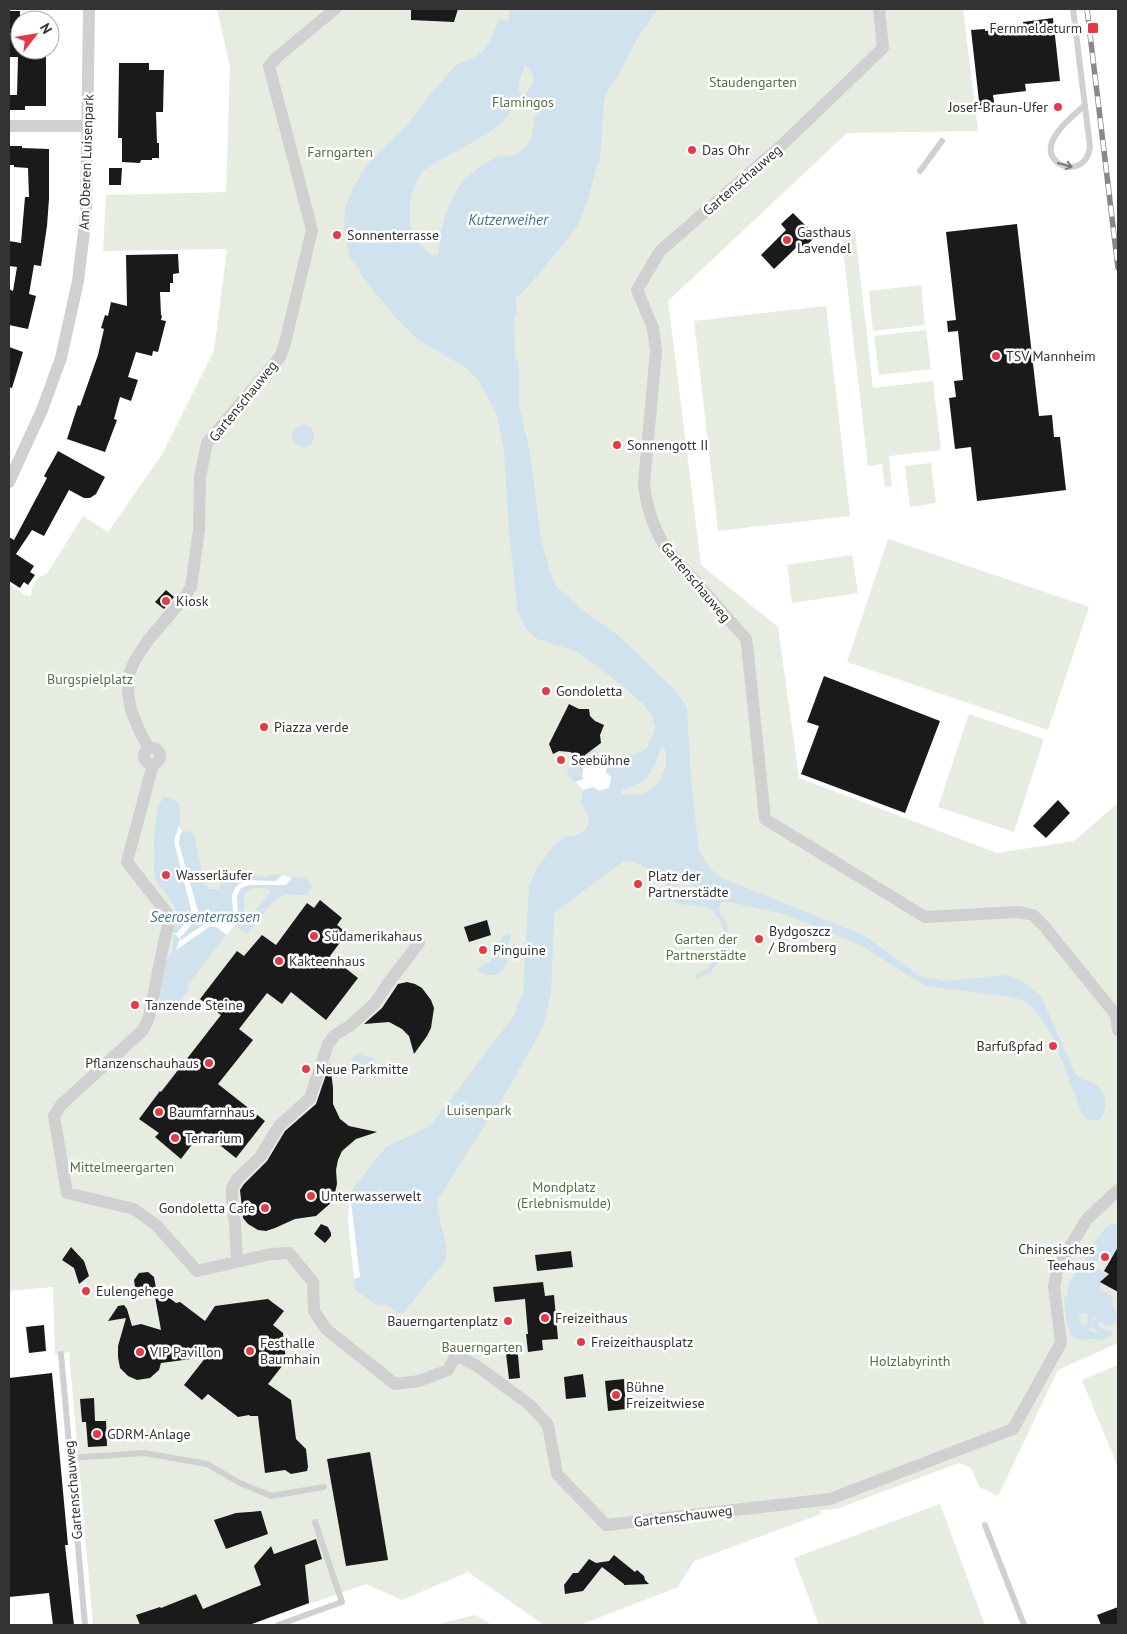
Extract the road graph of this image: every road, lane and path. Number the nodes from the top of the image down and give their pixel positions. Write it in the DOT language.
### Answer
graph roads {
  1 [pos="88,9"];
  2 [pos="335,9"];
  3 [pos="879,9"];
  4 [pos="1073,9"];
  5 [pos="1084,105"];
  6 [pos="9,126"];
  7 [pos="87,126"];
  8 [pos="942,141"];
  9 [pos="920,171"];
  10 [pos="9,482"];
  11 [pos="419,943"];
  12 [pos="1118,1030"];
  13 [pos="1118,1190"];
  14 [pos="237,1261"];
  15 [pos="61,1354"];
  16 [pos="70,1458"];
  17 [pos="324,1487"];
  18 [pos="315,1522"];
  19 [pos="984,1525"];
  20 [pos="85,1625"];
  21 [pos="278,1625"];
  22 [pos="1024,1625"];
  1 -- 7 [label="street, Am Oberen Luisenpark"];
  2 -- 14 [label="street, Gartenschauweg"];
  3 -- 12 [label="street, Gartenschauweg"];
  4 -- 5 [label="lane"];
  5 -- 5 [label="lane, one-way"];
  6 -- 7 [label="street"];
  7 -- 10 [label="street, Am Oberen Luisenpark"];
  8 -- 9 [label="lane"];
  11 -- 14 [label="street"];
  13 -- 14 [label="street, Gartenschauweg"];
  15 -- 16 [label="lane, Gartenschauweg"];
  16 -- 17 [label="lane"];
  16 -- 20 [label="lane, Gartenschauweg"];
  18 -- 21 [label="lane"];
  19 -- 22 [label="lane"];
}
